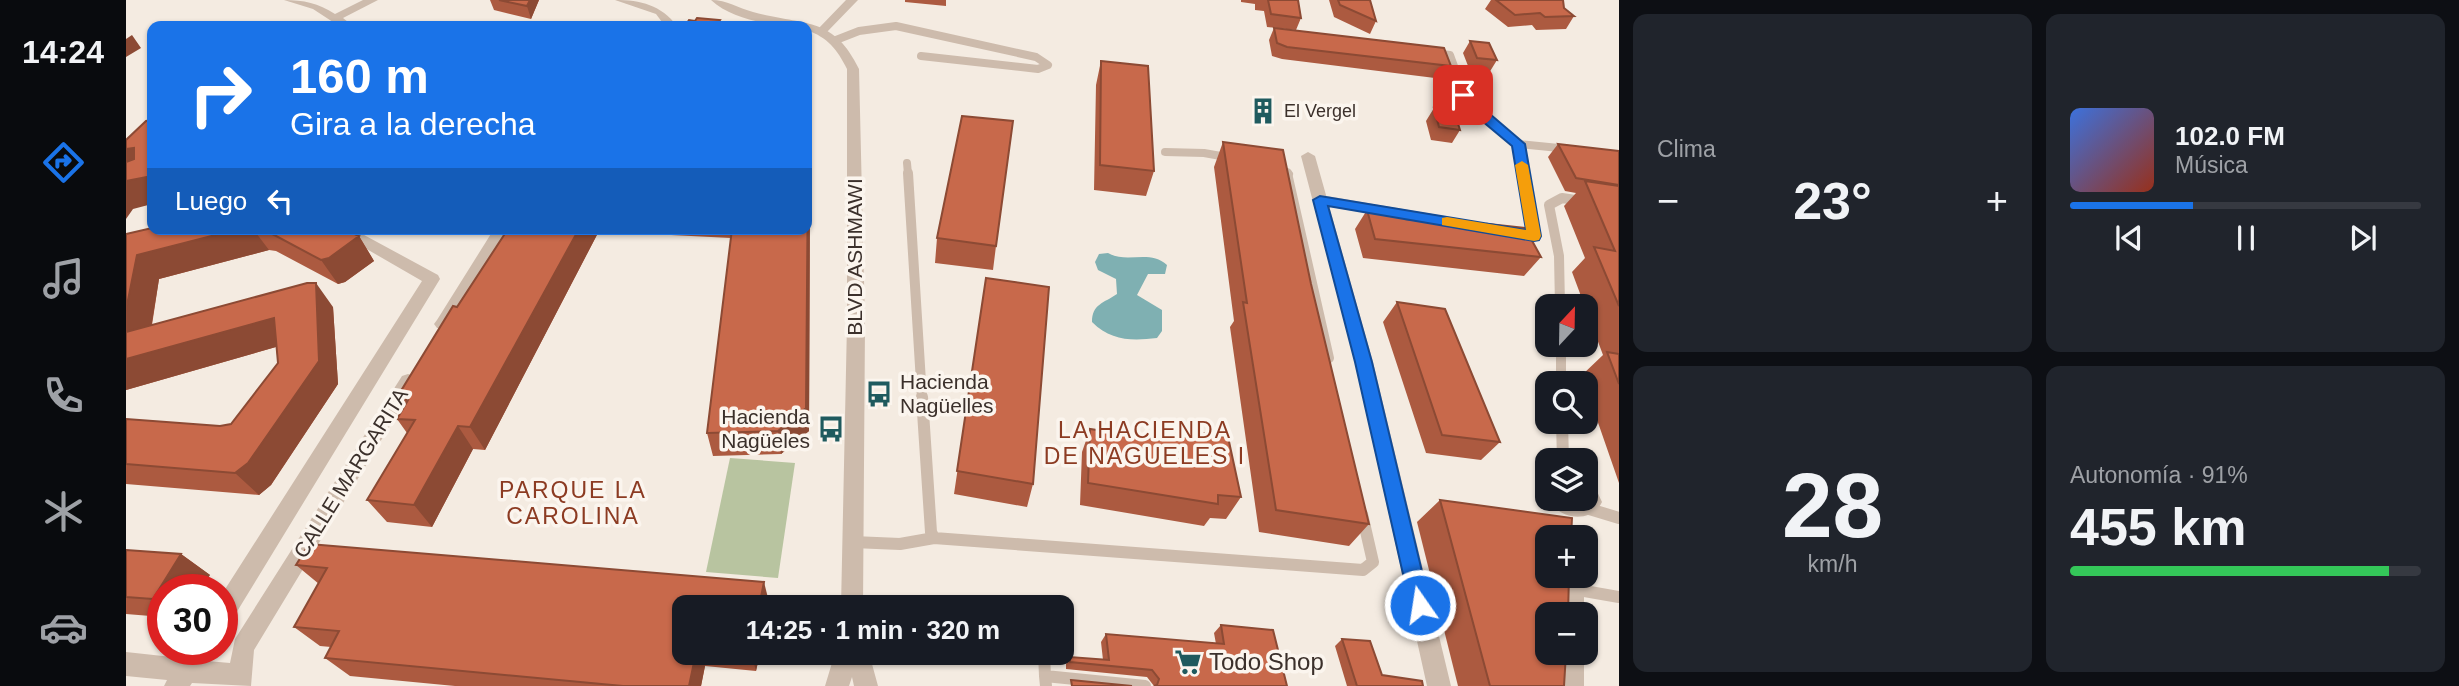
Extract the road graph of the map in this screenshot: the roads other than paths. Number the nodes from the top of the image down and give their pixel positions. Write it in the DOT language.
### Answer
graph roads {
  1 [pos="290,0"];
  2 [pos="372,0"];
  3 [pos="621,0"];
  4 [pos="717,0"];
  5 [pos="852,0"];
  6 [pos="335,18"];
  7 [pos="340,21"];
  8 [pos="667,21"];
  9 [pos="771,21"];
  10 [pos="812,31"];
  11 [pos="829,35"];
  12 [pos="1424,52"];
  13 [pos="921,56"];
  14 [pos="1518,144"];
  15 [pos="1582,151"];
  16 [pos="1165,152"];
  17 [pos="1308,156"];
  18 [pos="1240,160"];
  19 [pos="907,163"];
  20 [pos="1265,164"];
  21 [pos="1320,200"];
  22 [pos="1596,204"];
  23 [pos="351,235"];
  24 [pos="498,235"];
  25 [pos="1560,294"];
  26 [pos="430,345"];
  27 [pos="415,369"];
  28 [pos="1332,375"];
  29 [pos="1358,495"];
  30 [pos="1595,511"];
  31 [pos="1619,517"];
  32 [pos="934,538"];
  33 [pos="853,542"];
  34 [pos="1589,588"];
  35 [pos="238,589"];
  36 [pos="852,595"];
  37 [pos="1619,597"];
  38 [pos="126,664"];
  39 [pos="843,665"];
  40 [pos="860,665"];
  41 [pos="1573,665"];
  42 [pos="188,668"];
  43 [pos="240,681"];
  44 [pos="1046,681"];
  45 [pos="837,686"];
  46 [pos="866,686"];
  47 [pos="1145,686"];
  48 [pos="1439,686"];
  49 [pos="1572,686"];
  1 -- 6 [label="street"];
  2 -- 6 [label="street"];
  3 -- 8 [label="street"];
  4 -- 9 [label="street"];
  5 -- 11 [label="street"];
  6 -- 7 [label="street"];
  10 -- 11 [label="street"];
  11 -- 13 [label="lane"];
  11 -- 33 [label="street, BLVD ASHMAWI"];
  12 -- 14 [label="lane"];
  14 -- 15 [label="lane"];
  14 -- 21 [label="lane"];
  16 -- 18 [label="lane"];
  17 -- 21 [label="street"];
  19 -- 32 [label="lane"];
  20 -- 28 [label="lane"];
  21 -- 48 [label="street"];
  22 -- 25 [label="lane"];
  23 -- 35 [label="street"];
  24 -- 26 [label="street"];
  27 -- 43 [label="street, CALLE MARGARITA"];
  29 -- 32 [label="lane"];
  30 -- 31 [label="lane"];
  32 -- 33 [label="lane"];
  33 -- 36 [label="street, BLVD ASHMAWI"];
  34 -- 37 [label="lane"];
  38 -- 42 [label="street"];
  39 -- 45 [label="street"];
  40 -- 46 [label="street"];
  41 -- 49 [label="street"];
  42 -- 43 [label="street"];
  44 -- 47 [label="lane"];
}
